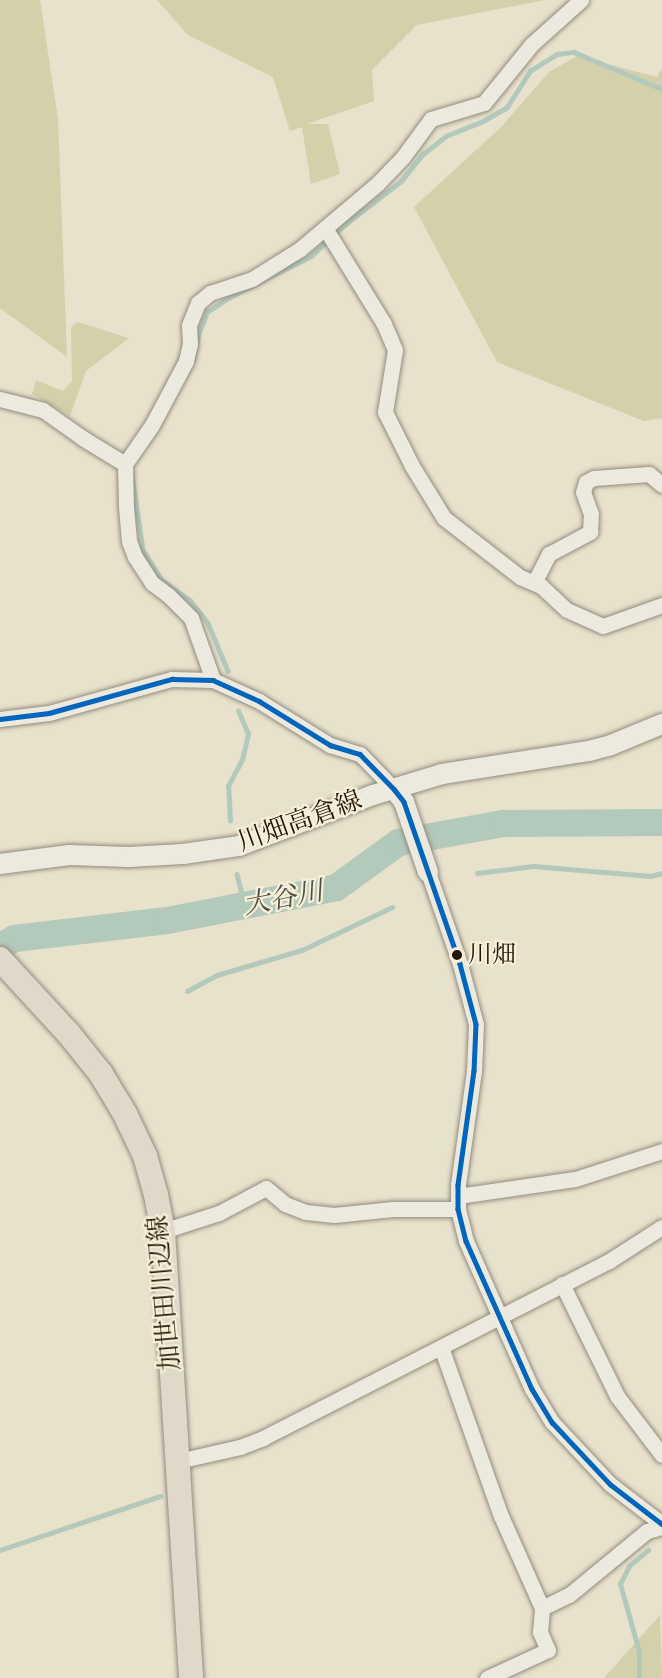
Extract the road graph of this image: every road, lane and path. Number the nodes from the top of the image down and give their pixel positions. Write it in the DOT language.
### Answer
graph roads {
  1 [pos="581,0"];
  2 [pos="330,234"];
  3 [pos="0,399"];
  4 [pos="125,464"];
  5 [pos="662,485"];
  6 [pos="534,583"];
  7 [pos="662,606"];
  8 [pos="213,680"];
  9 [pos="0,719"];
  10 [pos="662,724"];
  11 [pos="399,795"];
  12 [pos="0,864"];
  13 [pos="428,872"];
  14 [pos="0,959"];
  15 [pos="662,1151"];
  16 [pos="458,1203"];
  17 [pos="662,1227"];
  18 [pos="163,1231"];
  19 [pos="562,1284"];
  20 [pos="498,1317"];
  21 [pos="441,1347"];
  22 [pos="662,1455"];
  23 [pos="178,1461"];
  24 [pos="662,1526"];
  25 [pos="542,1608"];
  26 [pos="191,1678"];
  27 [pos="488,1678"];
  1 -- 2 [label="street"];
  2 -- 4 [label="street"];
  2 -- 6 [label="street"];
  3 -- 4 [label="street"];
  4 -- 8 [label="street"];
  5 -- 6 [label="street"];
  6 -- 7 [label="street"];
  8 -- 9 [label="street"];
  8 -- 11 [label="street"];
  10 -- 11 [label="street, 川畑高倉線"];
  11 -- 12 [label="street, 川畑高倉線"];
  11 -- 13 [label="street"];
  13 -- 16 [label="street"];
  14 -- 18 [label="main road, 加世田川辺線"];
  15 -- 16 [label="street"];
  16 -- 18 [label="street"];
  16 -- 20 [label="street"];
  17 -- 19 [label="street"];
  18 -- 23 [label="main road, 加世田川辺線"];
  19 -- 20 [label="street"];
  19 -- 22 [label="street"];
  20 -- 21 [label="street"];
  20 -- 24 [label="street"];
  21 -- 23 [label="street"];
  21 -- 25 [label="street"];
  23 -- 26 [label="main road, 加世田川辺線"];
  24 -- 25 [label="street"];
  25 -- 27 [label="street"];
}
